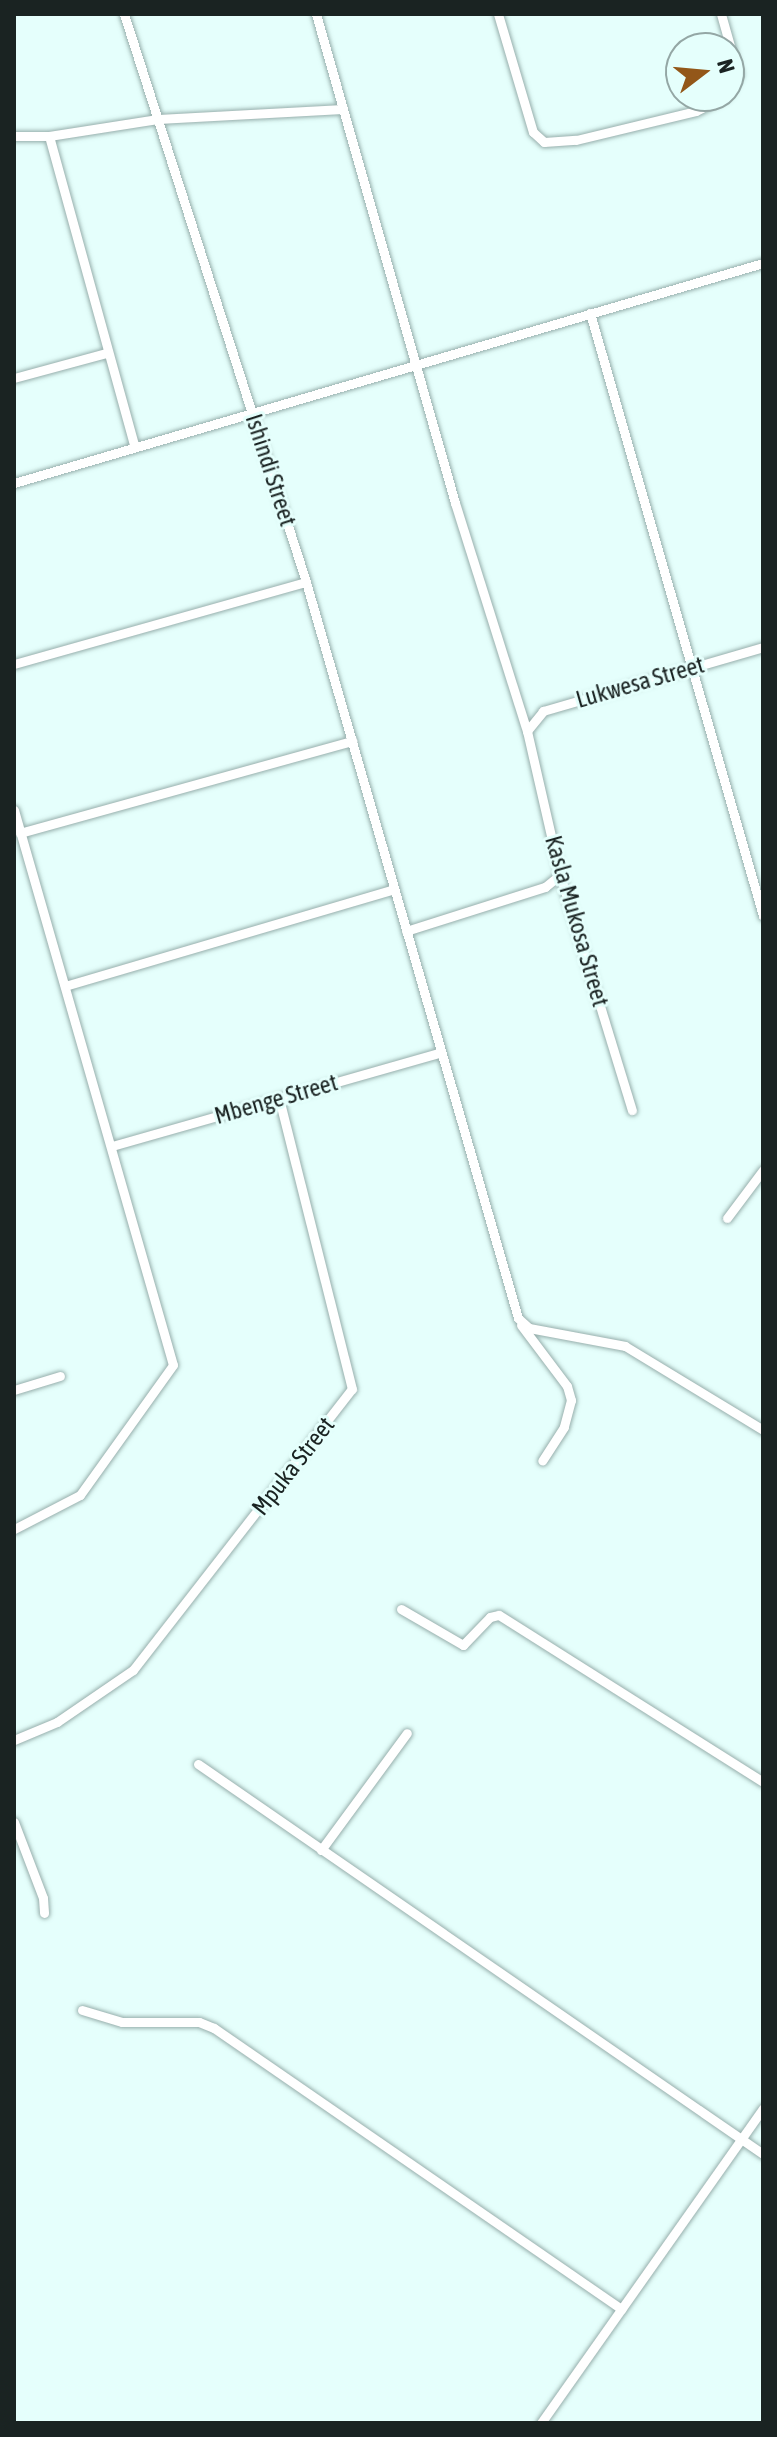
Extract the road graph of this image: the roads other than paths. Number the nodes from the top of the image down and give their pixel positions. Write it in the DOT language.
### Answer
graph roads {
  1 [pos="124,14"];
  2 [pos="316,14"];
  3 [pos="498,14"];
  4 [pos="343,109"];
  5 [pos="686,112"];
  6 [pos="158,119"];
  7 [pos="14,136"];
  8 [pos="49,136"];
  9 [pos="763,263"];
  10 [pos="590,313"];
  11 [pos="106,353"];
  12 [pos="417,363"];
  13 [pos="14,378"];
  14 [pos="252,409"];
  15 [pos="134,444"];
  16 [pos="14,483"];
  17 [pos="306,582"];
  18 [pos="763,647"];
  19 [pos="14,664"];
  20 [pos="691,667"];
  21 [pos="527,731"];
  22 [pos="352,741"];
  23 [pos="14,813"];
  24 [pos="20,833"];
  25 [pos="560,875"];
  26 [pos="394,889"];
  27 [pos="763,916"];
  28 [pos="406,931"];
  29 [pos="65,986"];
  30 [pos="441,1052"];
  31 [pos="279,1098"];
  32 [pos="632,1110"];
  33 [pos="112,1146"];
  34 [pos="763,1170"];
  35 [pos="727,1218"];
  36 [pos="521,1325"];
  37 [pos="60,1376"];
  38 [pos="14,1390"];
  39 [pos="763,1430"];
  40 [pos="542,1461"];
  41 [pos="14,1529"];
  42 [pos="401,1609"];
  43 [pos="407,1733"];
  44 [pos="14,1740"];
  45 [pos="198,1764"];
  46 [pos="763,1782"];
  47 [pos="14,1822"];
  48 [pos="321,1850"];
  49 [pos="44,1913"];
  50 [pos="82,2010"];
  51 [pos="763,2108"];
  52 [pos="741,2139"];
  53 [pos="763,2154"];
  54 [pos="621,2309"];
  55 [pos="541,2423"];
  1 -- 6 [label="street, Ishindi Street"];
  2 -- 4 [label="street, Kasla Mukosa Street"];
  3 -- 5 [label="street"];
  4 -- 6 [label="street"];
  4 -- 12 [label="street, Kasla Mukosa Street"];
  6 -- 8 [label="street"];
  6 -- 14 [label="street, Ishindi Street"];
  7 -- 8 [label="street"];
  8 -- 11 [label="street"];
  9 -- 10 [label="street"];
  10 -- 12 [label="street"];
  10 -- 20 [label="street"];
  11 -- 13 [label="street"];
  11 -- 15 [label="street"];
  12 -- 14 [label="street"];
  12 -- 21 [label="street, Kasla Mukosa Street"];
  14 -- 15 [label="street"];
  14 -- 17 [label="street, Ishindi Street"];
  15 -- 16 [label="street"];
  17 -- 19 [label="street"];
  17 -- 22 [label="street, Ishindi Street"];
  18 -- 20 [label="street, Lukwesa Street"];
  20 -- 21 [label="street, Lukwesa Street"];
  20 -- 27 [label="street"];
  21 -- 25 [label="street, Kasla Mukosa Street"];
  22 -- 24 [label="street"];
  22 -- 26 [label="street, Ishindi Street"];
  23 -- 24 [label="street"];
  24 -- 29 [label="street"];
  25 -- 28 [label="street"];
  25 -- 32 [label="street, Kasla Mukosa Street"];
  26 -- 28 [label="street, Ishindi Street"];
  26 -- 29 [label="street"];
  28 -- 30 [label="street, Ishindi Street"];
  29 -- 33 [label="street"];
  30 -- 31 [label="street, Mbenge Street"];
  30 -- 36 [label="street, Ishindi Street"];
  31 -- 33 [label="street, Mbenge Street"];
  31 -- 44 [label="street, Mpuka Street"];
  33 -- 41 [label="street"];
  34 -- 35 [label="street"];
  36 -- 39 [label="street"];
  36 -- 40 [label="street"];
  37 -- 38 [label="street"];
  42 -- 46 [label="street"];
  43 -- 48 [label="street"];
  45 -- 48 [label="street"];
  47 -- 49 [label="street"];
  48 -- 52 [label="street"];
  50 -- 54 [label="street"];
  51 -- 52 [label="street"];
  52 -- 53 [label="street"];
  52 -- 54 [label="street"];
  54 -- 55 [label="street"];
}
